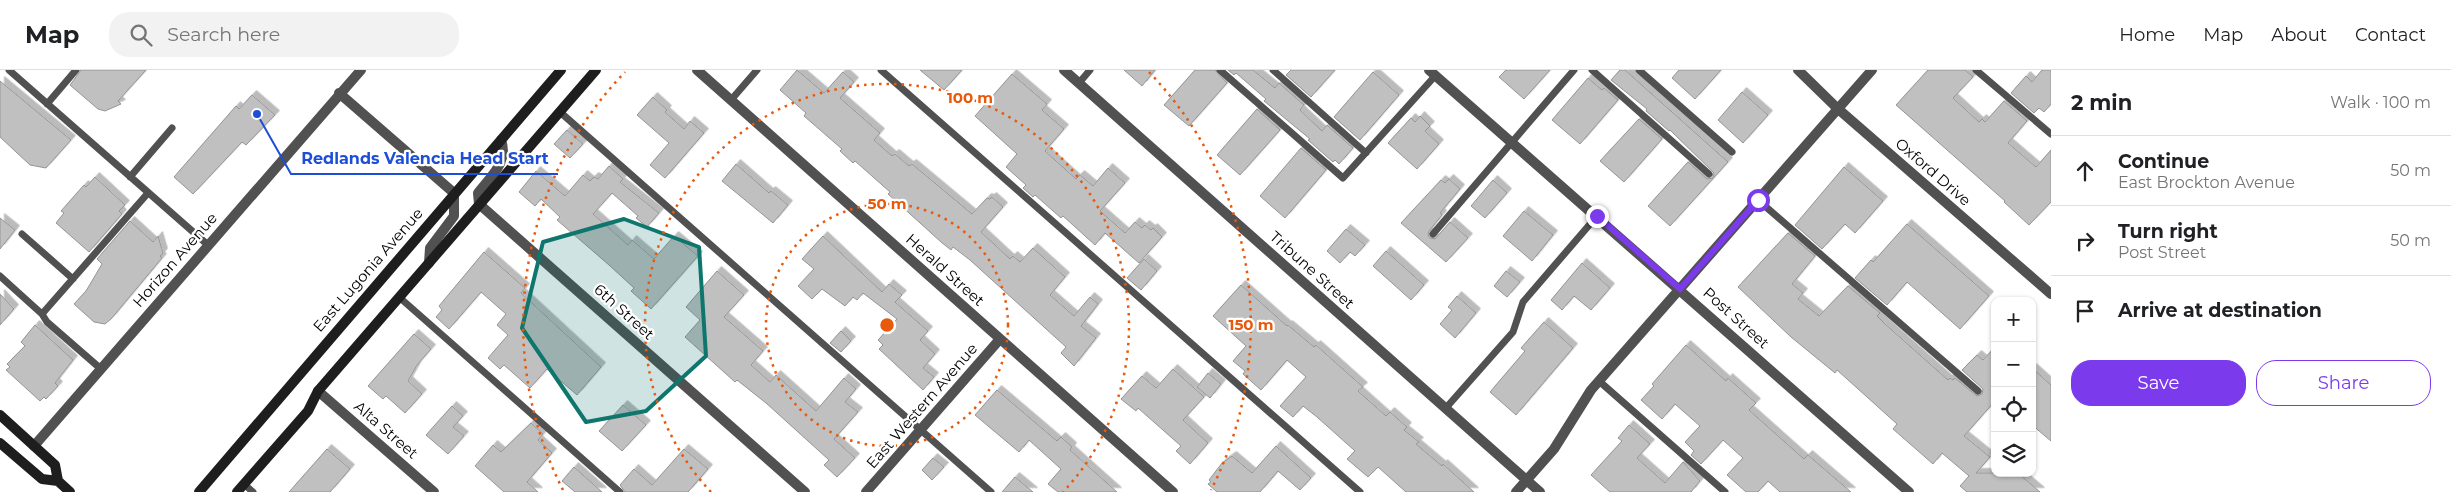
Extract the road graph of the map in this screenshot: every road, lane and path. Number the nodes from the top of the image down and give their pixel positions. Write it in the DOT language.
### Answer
graph roads {
  1 [pos="9,70"];
  2 [pos="76,70"];
  3 [pos="360,70"];
  4 [pos="561,70"];
  5 [pos="596,70"];
  6 [pos="697,70"];
  7 [pos="757,70"];
  8 [pos="880,70"];
  9 [pos="1064,70"];
  10 [pos="1090,70"];
  11 [pos="1220,70"];
  12 [pos="1273,70"];
  13 [pos="1574,70"];
  14 [pos="1592,70"];
  15 [pos="1639,70"];
  16 [pos="1798,70"];
  17 [pos="1872,70"];
  18 [pos="1976,70"];
  19 [pos="1432,73"];
  20 [pos="1079,83"];
  21 [pos="339,92"];
  22 [pos="731,100"];
  23 [pos="47,104"];
  24 [pos="1837,108"];
  25 [pos="560,112"];
  26 [pos="172,128"];
  27 [pos="2051,134"];
  28 [pos="501,140"];
  29 [pos="1512,141"];
  30 [pos="1732,152"];
  31 [pos="1366,153"];
  32 [pos="1709,174"];
  33 [pos="130,177"];
  34 [pos="148,193"];
  35 [pos="454,193"];
  36 [pos="1758,200"];
  37 [pos="480,204"];
  38 [pos="1597,216"];
  39 [pos="22,234"];
  40 [pos="1433,234"];
  41 [pos="208,245"];
  42 [pos="429,263"];
  43 [pos="0,276"];
  44 [pos="73,279"];
  45 [pos="1680,289"];
  46 [pos="2051,294"];
  47 [pos="399,297"];
  48 [pos="42,314"];
  49 [pos="1000,339"];
  50 [pos="101,369"];
  51 [pos="1599,381"];
  52 [pos="318,391"];
  53 [pos="1978,391"];
  54 [pos="1445,409"];
  55 [pos="0,415"];
  56 [pos="920,430"];
  57 [pos="0,443"];
  58 [pos="34,446"];
  59 [pos="1526,480"];
  60 [pos="58,481"];
  61 [pos="244,484"];
  62 [pos="70,492"];
  63 [pos="199,492"];
  64 [pos="237,492"];
  65 [pos="253,492"];
  66 [pos="434,492"];
  67 [pos="620,492"];
  68 [pos="805,492"];
  69 [pos="866,492"];
  70 [pos="991,492"];
  71 [pos="1173,492"];
  72 [pos="1360,492"];
  73 [pos="1516,492"];
  74 [pos="1540,492"];
  75 [pos="1725,492"];
  76 [pos="1909,492"];
  1 -- 23 [label="lane"];
  2 -- 23 [label="lane"];
  3 -- 21 [label="street, Horizon Avenue"];
  4 -- 28 [label="main road, East Lugonia Avenue"];
  5 -- 25 [label="main road"];
  6 -- 22 [label="street, Herald Street"];
  7 -- 22 [label="lane"];
  8 -- 72 [label="lane"];
  9 -- 20 [label="street, Tribune Street"];
  10 -- 20 [label="lane"];
  11 -- 31 [label="lane"];
  12 -- 31 [label="lane"];
  13 -- 29 [label="lane"];
  14 -- 32 [label="lane"];
  15 -- 30 [label="lane"];
  16 -- 24 [label="street, Oxford Drive"];
  17 -- 24 [label="street"];
  18 -- 27 [label="lane"];
  19 -- 29 [label="street, Post Street"];
  19 -- 31 [label="lane"];
  20 -- 54 [label="street, Tribune Street"];
  21 -- 35 [label="street"];
  21 -- 41 [label="street, Horizon Avenue"];
  22 -- 49 [label="street, Herald Street"];
  23 -- 33 [label="lane"];
  24 -- 36 [label="street"];
  24 -- 46 [label="street, Oxford Drive"];
  25 -- 37 [label="main road"];
  25 -- 56 [label="lane"];
  26 -- 33 [label="lane"];
  28 -- 35 [label="main road, East Lugonia Avenue"];
  28 -- 37 [label="street"];
  29 -- 38 [label="street, Post Street"];
  29 -- 40 [label="lane"];
  33 -- 34 [label="lane"];
  34 -- 41 [label="lane"];
  34 -- 44 [label="lane"];
  35 -- 42 [label="street"];
  35 -- 63 [label="main road, East Lugonia Avenue"];
  36 -- 45 [label="street"];
  36 -- 53 [label="lane"];
  37 -- 42 [label="main road"];
  37 -- 68 [label="street, 6th Street"];
  38 -- 45 [label="street, Post Street"];
  38 -- 54 [label="lane"];
  39 -- 44 [label="lane"];
  41 -- 50 [label="street, Horizon Avenue"];
  42 -- 47 [label="main road"];
  43 -- 48 [label="lane"];
  44 -- 48 [label="lane"];
  45 -- 51 [label="street"];
  45 -- 76 [label="street, Post Street"];
  47 -- 52 [label="main road"];
  47 -- 67 [label="lane"];
  48 -- 50 [label="lane"];
  49 -- 56 [label="street, East Western Avenue"];
  49 -- 71 [label="street, Herald Street"];
  50 -- 58 [label="street, Horizon Avenue"];
  51 -- 59 [label="street"];
  51 -- 75 [label="lane"];
  52 -- 61 [label="main road"];
  52 -- 66 [label="street, Alta Street"];
  54 -- 59 [label="street, Tribune Street"];
  55 -- 58 [label="main road"];
  56 -- 69 [label="street, East Western Avenue"];
  56 -- 70 [label="lane"];
  57 -- 60 [label="main road"];
  58 -- 60 [label="main road"];
  59 -- 73 [label="street"];
  59 -- 74 [label="street, Tribune Street"];
  60 -- 62 [label="main road"];
  61 -- 64 [label="main road"];
  61 -- 65 [label="lane"];
}
